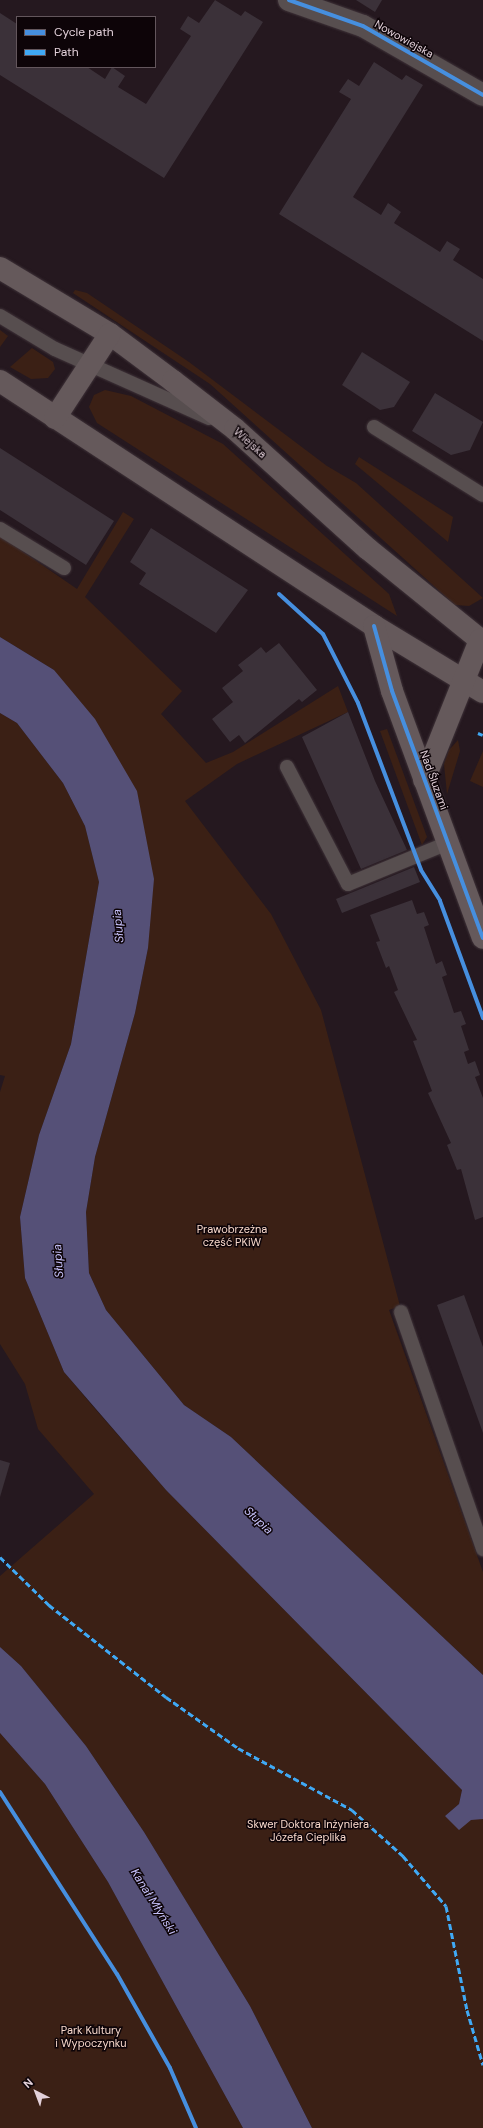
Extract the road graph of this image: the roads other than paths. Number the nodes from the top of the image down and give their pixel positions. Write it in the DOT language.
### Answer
graph roads {
  1 [pos="289,0"];
  2 [pos="483,95"];
  3 [pos="0,268"];
  4 [pos="0,316"];
  5 [pos="110,334"];
  6 [pos="90,365"];
  7 [pos="0,381"];
  8 [pos="55,418"];
  9 [pos="374,427"];
  10 [pos="235,429"];
  11 [pos="483,495"];
  12 [pos="0,529"];
  13 [pos="64,568"];
  14 [pos="374,626"];
  15 [pos="482,639"];
  16 [pos="475,687"];
  17 [pos="287,767"];
  18 [pos="424,780"];
  19 [pos="448,843"];
  20 [pos="483,938"];
  21 [pos="401,1312"];
  22 [pos="483,1549"];
  1 -- 2 [label="street, Nowowiejska"];
  3 -- 5 [label="main road, Wiejska"];
  4 -- 6 [label="lane"];
  5 -- 6 [label="main road"];
  5 -- 10 [label="main road, Wiejska"];
  6 -- 8 [label="main road"];
  6 -- 10 [label="lane"];
  7 -- 8 [label="main road"];
  8 -- 14 [label="main road"];
  9 -- 11 [label="lane"];
  10 -- 15 [label="main road, Wiejska"];
  12 -- 13 [label="lane"];
  14 -- 16 [label="main road"];
  14 -- 18 [label="main road, Nad Śluzami"];
  15 -- 16 [label="main road, Nad Śluzami"];
  16 -- 18 [label="main road, Nad Śluzami"];
  17 -- 19 [label="lane"];
  18 -- 19 [label="main road, Nad Śluzami"];
  19 -- 20 [label="main road, Nad Śluzami"];
  21 -- 22 [label="lane"];
}
